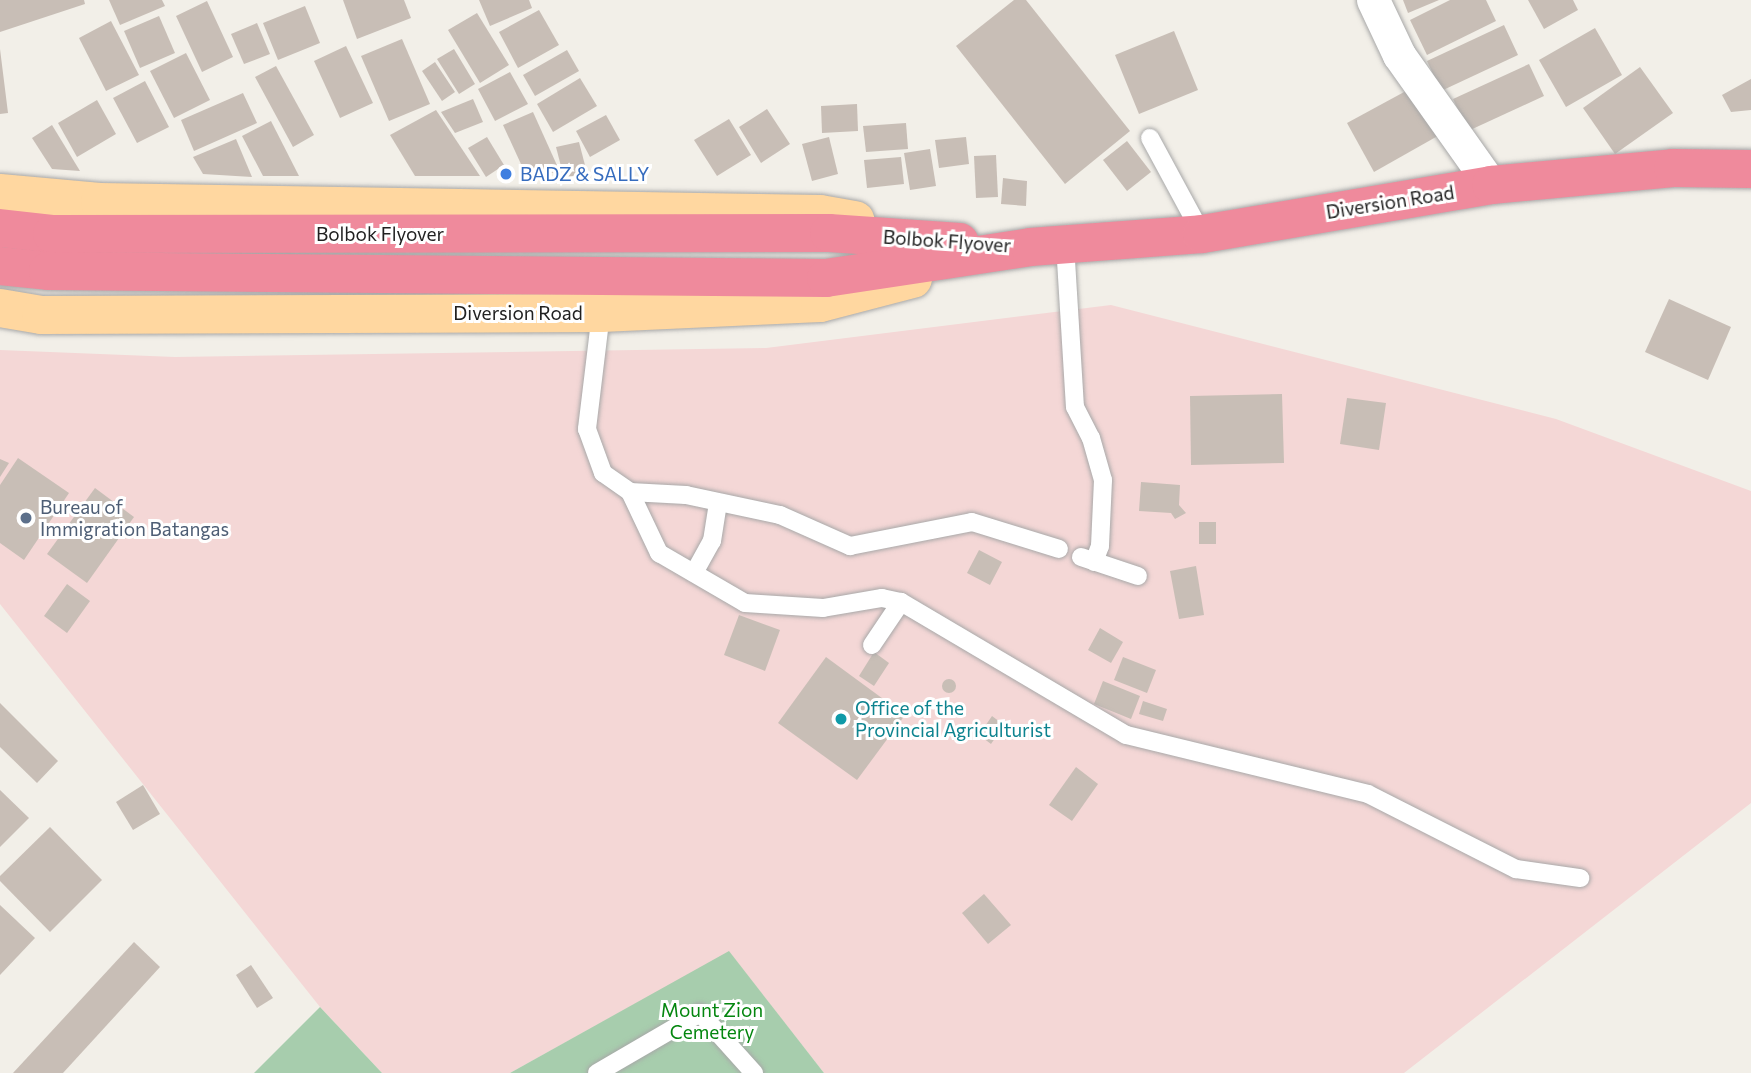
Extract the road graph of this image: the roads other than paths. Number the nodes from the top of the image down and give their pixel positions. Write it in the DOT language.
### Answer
graph roads {
  1 [pos="1373,0"];
  2 [pos="1150,138"];
  3 [pos="1751,169"];
  4 [pos="1491,185"];
  5 [pos="0,193"];
  6 [pos="0,228"];
  7 [pos="1202,234"];
  8 [pos="1048,246"];
  9 [pos="0,266"];
  10 [pos="0,308"];
  11 [pos="601,313"];
  12 [pos="630,492"];
  13 [pos="719,505"];
  14 [pos="1059,549"];
  15 [pos="694,573"];
  16 [pos="1138,576"];
  17 [pos="901,602"];
  18 [pos="872,645"];
  19 [pos="1580,878"];
  20 [pos="752,1072"];
  21 [pos="597,1073"];
  1 -- 4 [label="street"];
  2 -- 7 [label="lane"];
  3 -- 4 [label="highway, Diversion Road"];
  4 -- 7 [label="highway, Diversion Road"];
  5 -- 8 [label="main road, Diversion Road"];
  6 -- 8 [label="highway, Bolbok Flyover"];
  7 -- 8 [label="highway, Diversion Road"];
  8 -- 9 [label="highway, Bolbok Flyover"];
  8 -- 11 [label="main road, Diversion Road"];
  8 -- 16 [label="lane"];
  10 -- 11 [label="main road, Diversion Road"];
  11 -- 12 [label="lane"];
  12 -- 13 [label="lane"];
  12 -- 15 [label="lane"];
  13 -- 14 [label="lane"];
  13 -- 15 [label="lane"];
  15 -- 17 [label="lane"];
  17 -- 18 [label="lane"];
  17 -- 19 [label="lane"];
  20 -- 21 [label="lane"];
}
